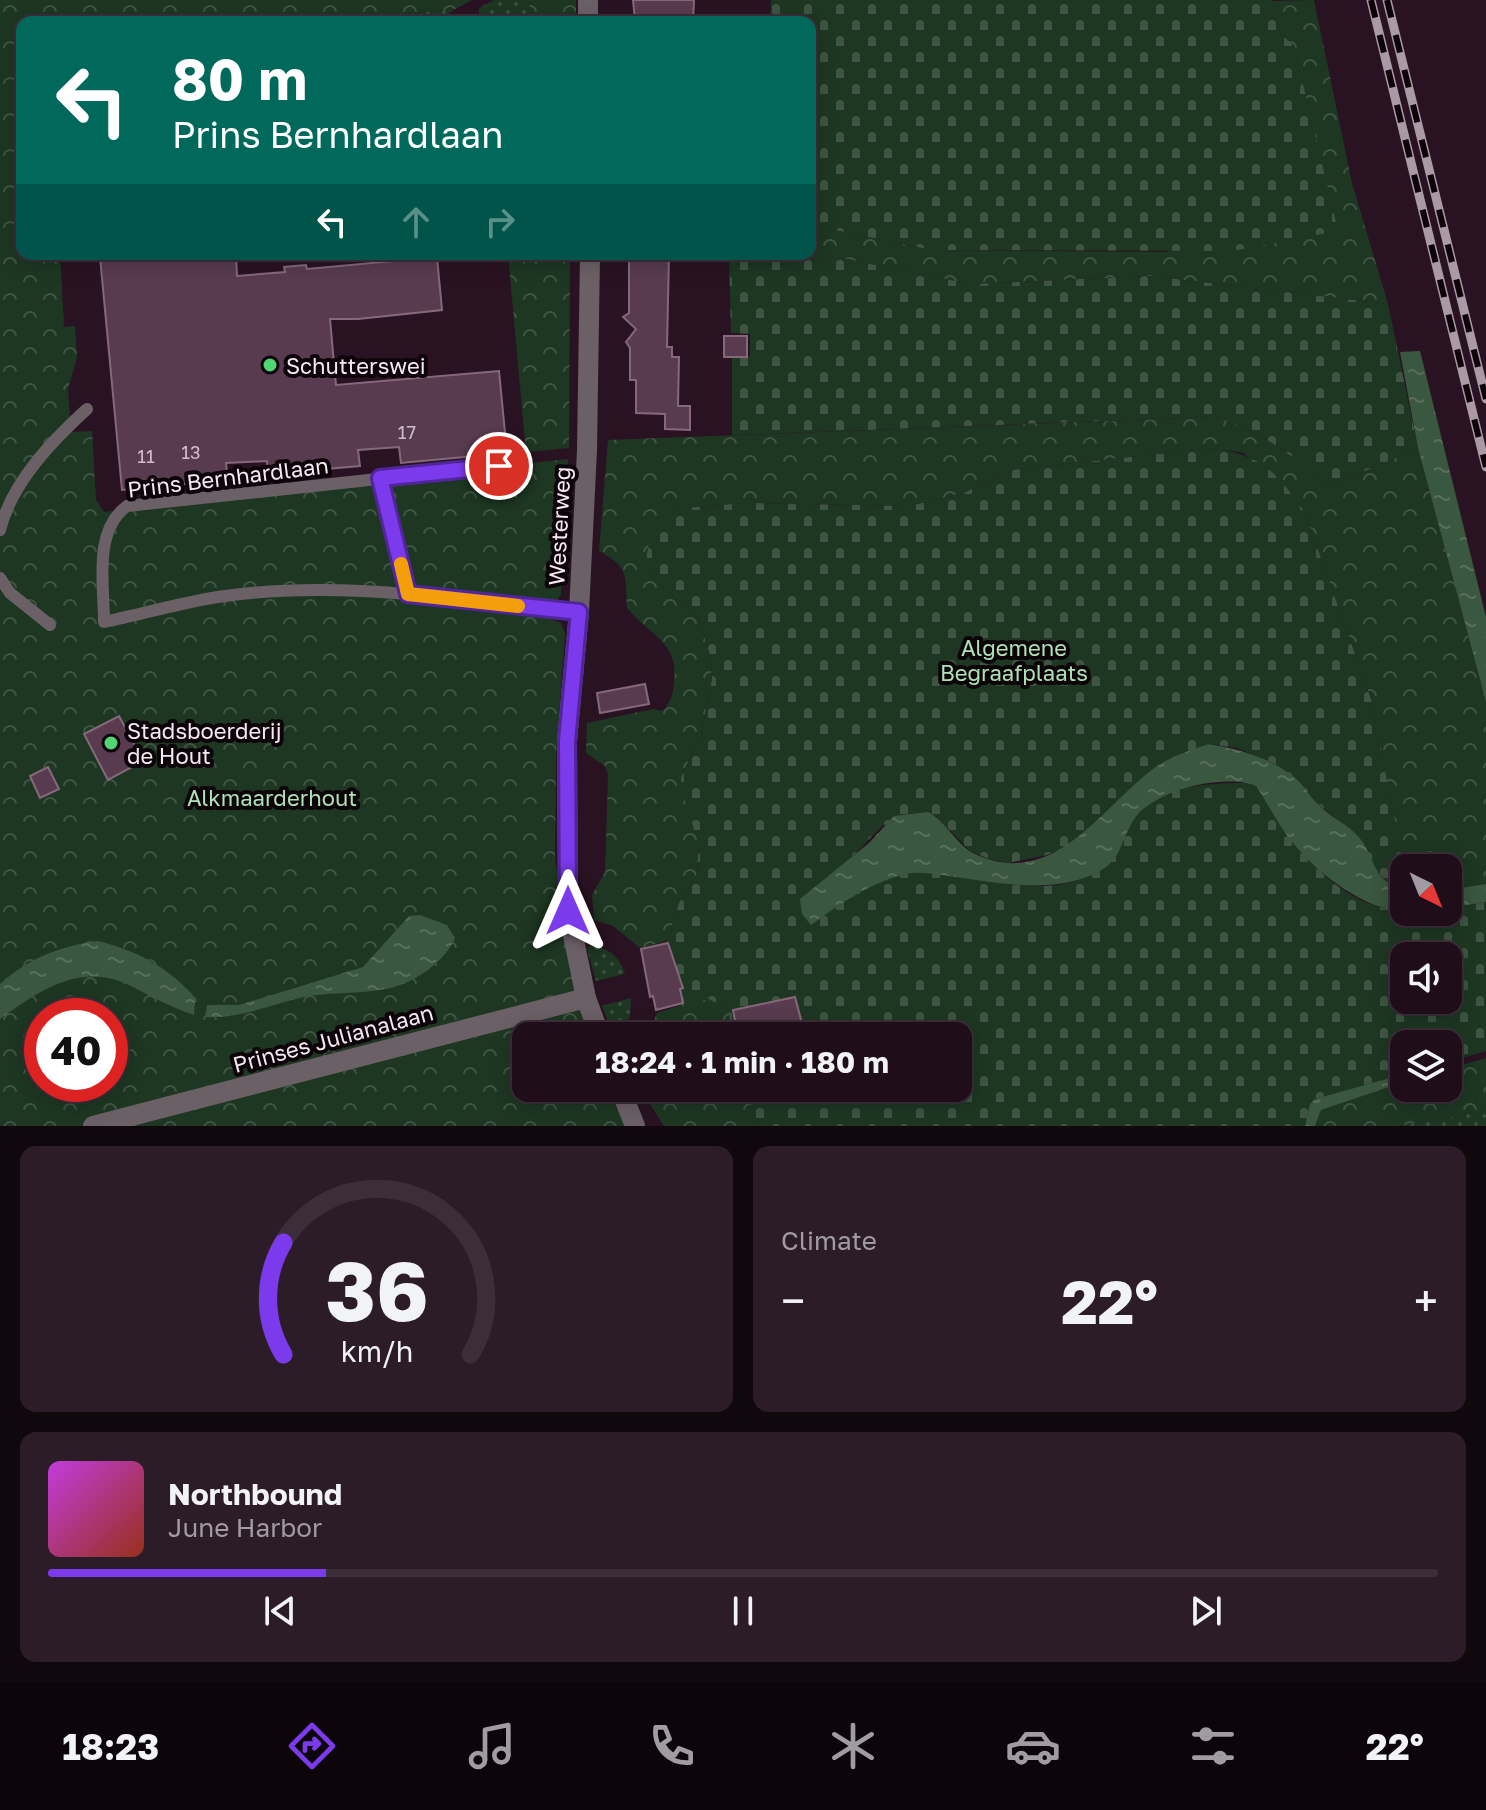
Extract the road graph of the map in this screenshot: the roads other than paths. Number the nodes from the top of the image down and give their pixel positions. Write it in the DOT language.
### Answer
graph roads {
  1 [pos="590,260"];
  2 [pos="87,409"];
  3 [pos="499,466"];
  4 [pos="380,478"];
  5 [pos="0,530"];
  6 [pos="0,578"];
  7 [pos="408,594"];
  8 [pos="579,612"];
  9 [pos="50,625"];
  10 [pos="586,998"];
  11 [pos="595,1022"];
  12 [pos="626,1102"];
  13 [pos="93,1126"];
  14 [pos="635,1126"];
  1 -- 8 [label="street, Westerweg"];
  2 -- 5 [label="lane"];
  3 -- 4 [label="lane, Prins Bernhardlaan"];
  4 -- 7 [label="lane"];
  4 -- 7 [label="lane, Prins Bernhardlaan"];
  6 -- 9 [label="lane"];
  7 -- 8 [label="lane, Prins Bernhardlaan"];
  8 -- 10 [label="street, Westerweg"];
  10 -- 11 [label="street, Westerweg"];
  10 -- 13 [label="street, Prinses Julianalaan"];
  12 -- 14 [label="street"];
}
